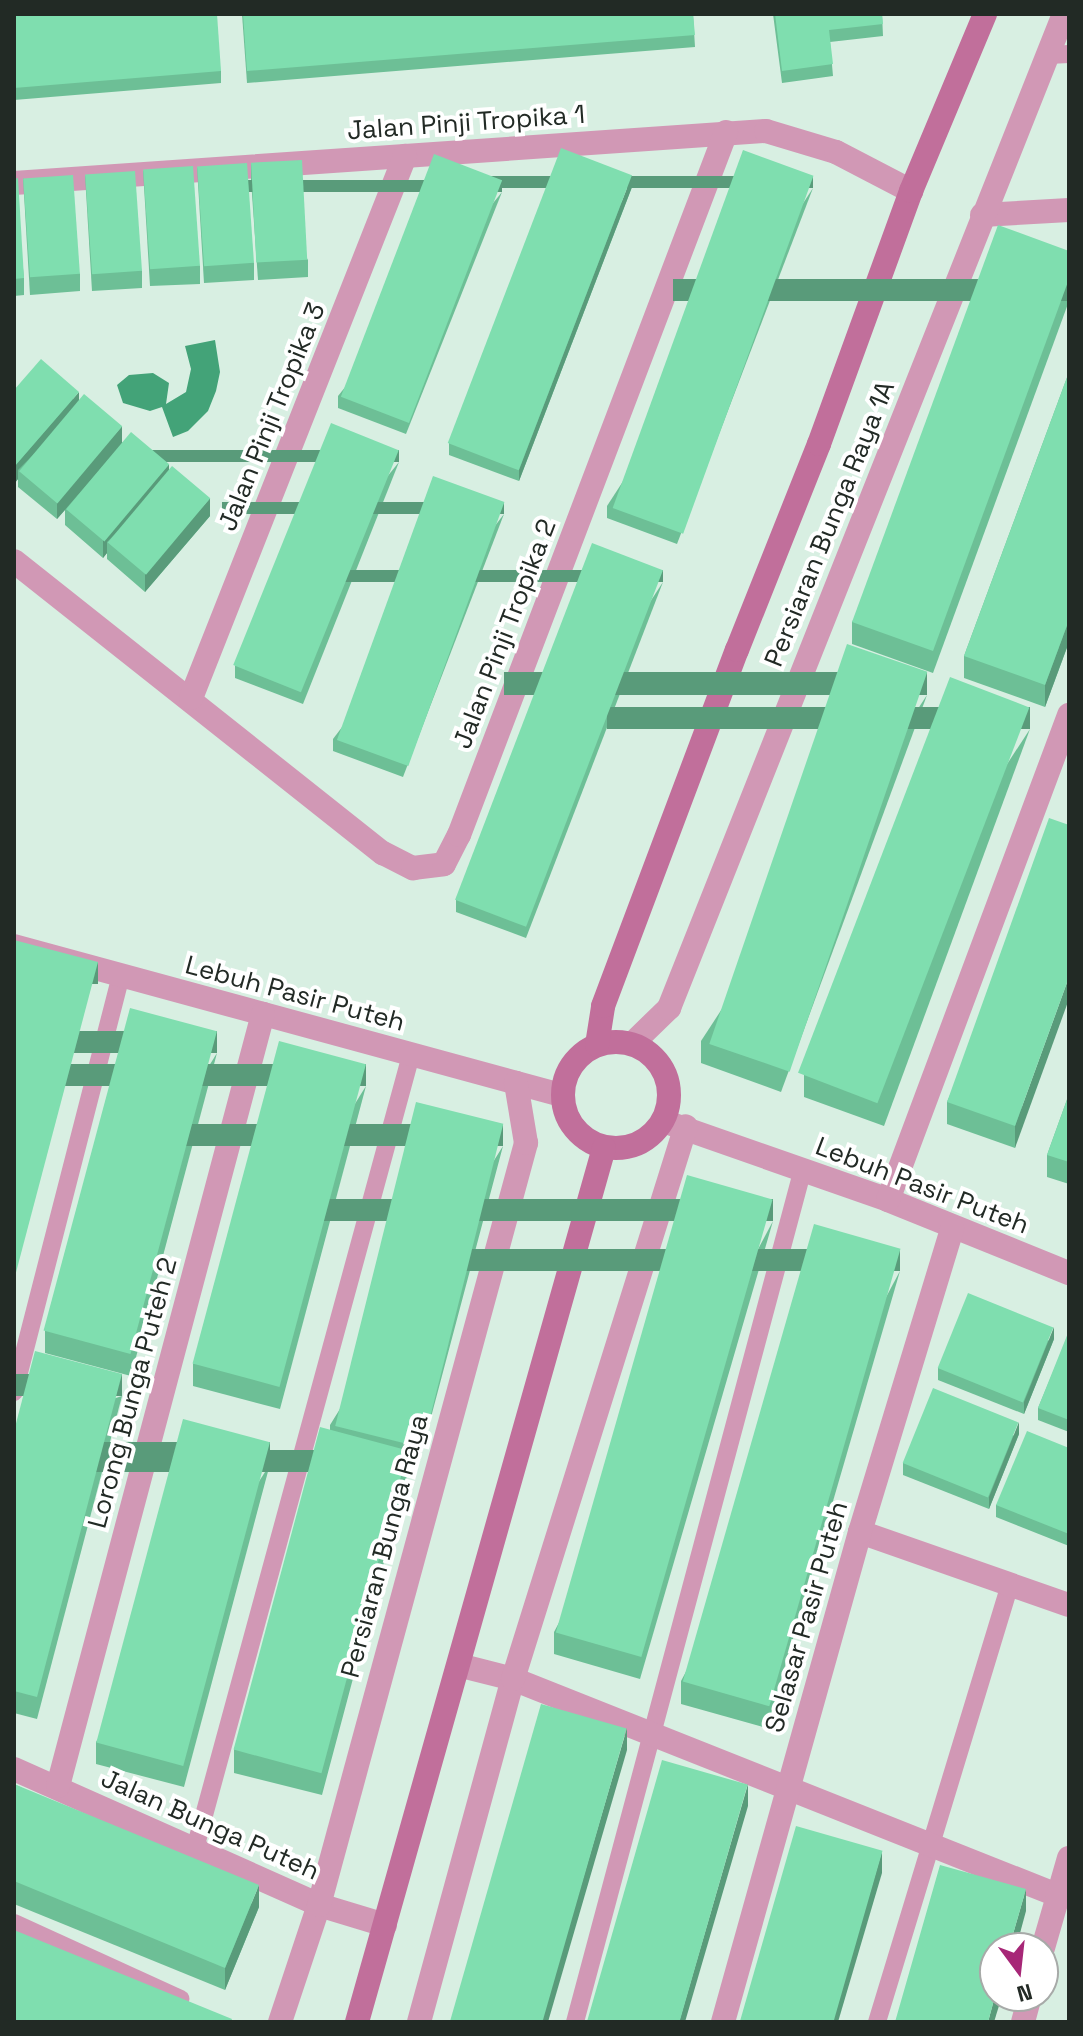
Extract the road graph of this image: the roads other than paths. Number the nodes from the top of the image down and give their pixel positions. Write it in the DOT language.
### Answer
graph roads {
  1 [pos="985,14"];
  2 [pos="1064,14"];
  3 [pos="1058,54"];
  4 [pos="726,132"];
  5 [pos="405,156"];
  6 [pos="14,183"];
  7 [pos="911,191"];
  8 [pos="1069,210"];
  9 [pos="982,215"];
  10 [pos="14,561"];
  11 [pos="191,698"];
  12 [pos="1069,715"];
  13 [pos="14,946"];
  14 [pos="121,976"];
  15 [pos="263,1014"];
  16 [pos="632,1044"];
  17 [pos="597,1045"];
  18 [pos="411,1055"];
  19 [pos="516,1083"];
  20 [pos="561,1095"];
  21 [pos="675,1124"];
  22 [pos="604,1148"];
  23 [pos="803,1169"];
  24 [pos="888,1200"];
  25 [pos="952,1229"];
  26 [pos="1069,1273"];
  27 [pos="14,1392"];
  28 [pos="860,1532"];
  29 [pos="1010,1583"];
  30 [pos="1069,1605"];
  31 [pos="462,1666"];
  32 [pos="513,1679"];
  33 [pos="654,1735"];
  34 [pos="14,1769"];
  35 [pos="58,1786"];
  36 [pos="787,1788"];
  37 [pos="928,1842"];
  38 [pos="194,1852"];
  39 [pos="1069,1858"];
  40 [pos="1057,1895"];
  41 [pos="319,1905"];
  42 [pos="14,1923"];
  43 [pos="385,1925"];
  44 [pos="1047,1932"];
  45 [pos="201,2009"];
  46 [pos="280,2022"];
  47 [pos="357,2022"];
  48 [pos="419,2022"];
  49 [pos="575,2022"];
  50 [pos="723,2022"];
  51 [pos="877,2022"];
  1 -- 7 [label="street"];
  2 -- 3 [label="street, Persiaran Bunga Raya 1A"];
  3 -- 9 [label="street, Persiaran Bunga Raya 1A"];
  4 -- 5 [label="street, Jalan Pinji Tropika 1"];
  4 -- 7 [label="street, Jalan Pinji Tropika 1"];
  4 -- 11 [label="street, Jalan Pinji Tropika 2"];
  5 -- 6 [label="street, Jalan Pinji Tropika 1"];
  5 -- 11 [label="street, Jalan Pinji Tropika 3"];
  7 -- 17 [label="street"];
  8 -- 9 [label="street"];
  9 -- 16 [label="street, Persiaran Bunga Raya 1A"];
  10 -- 11 [label="street"];
  12 -- 24 [label="street"];
  13 -- 14 [label="street, Lebuh Pasir Puteh"];
  14 -- 15 [label="street, Lebuh Pasir Puteh"];
  14 -- 27 [label="lane"];
  15 -- 18 [label="street, Lebuh Pasir Puteh"];
  15 -- 35 [label="street, Lorong Bunga Puteh 2"];
  16 -- 17 [label="street"];
  16 -- 21 [label="street"];
  17 -- 20 [label="street"];
  18 -- 19 [label="street, Lebuh Pasir Puteh"];
  18 -- 38 [label="lane"];
  19 -- 20 [label="street, Lebuh Pasir Puteh"];
  19 -- 41 [label="street, Persiaran Bunga Raya"];
  20 -- 22 [label="street"];
  21 -- 22 [label="street"];
  21 -- 23 [label="street, Lebuh Pasir Puteh"];
  21 -- 32 [label="street"];
  22 -- 31 [label="street"];
  23 -- 24 [label="street, Lebuh Pasir Puteh"];
  23 -- 33 [label="lane"];
  24 -- 25 [label="street, Lebuh Pasir Puteh"];
  25 -- 26 [label="street, Lebuh Pasir Puteh"];
  25 -- 28 [label="street, Selasar Pasir Puteh"];
  28 -- 29 [label="street"];
  28 -- 36 [label="street, Selasar Pasir Puteh"];
  29 -- 30 [label="street"];
  29 -- 37 [label="lane"];
  31 -- 32 [label="street"];
  31 -- 43 [label="street"];
  32 -- 33 [label="street"];
  32 -- 48 [label="street"];
  33 -- 36 [label="street"];
  33 -- 49 [label="lane"];
  34 -- 35 [label="street, Jalan Bunga Puteh"];
  35 -- 38 [label="street, Jalan Bunga Puteh"];
  36 -- 37 [label="street"];
  36 -- 50 [label="street, Selasar Pasir Puteh"];
  37 -- 40 [label="street"];
  37 -- 51 [label="lane"];
  38 -- 41 [label="street, Jalan Bunga Puteh"];
  39 -- 40 [label="street"];
  40 -- 44 [label="street"];
  41 -- 43 [label="street, Jalan Bunga Puteh"];
  41 -- 46 [label="street, Persiaran Bunga Raya"];
  42 -- 45 [label="lane"];
  43 -- 47 [label="street"];
}
